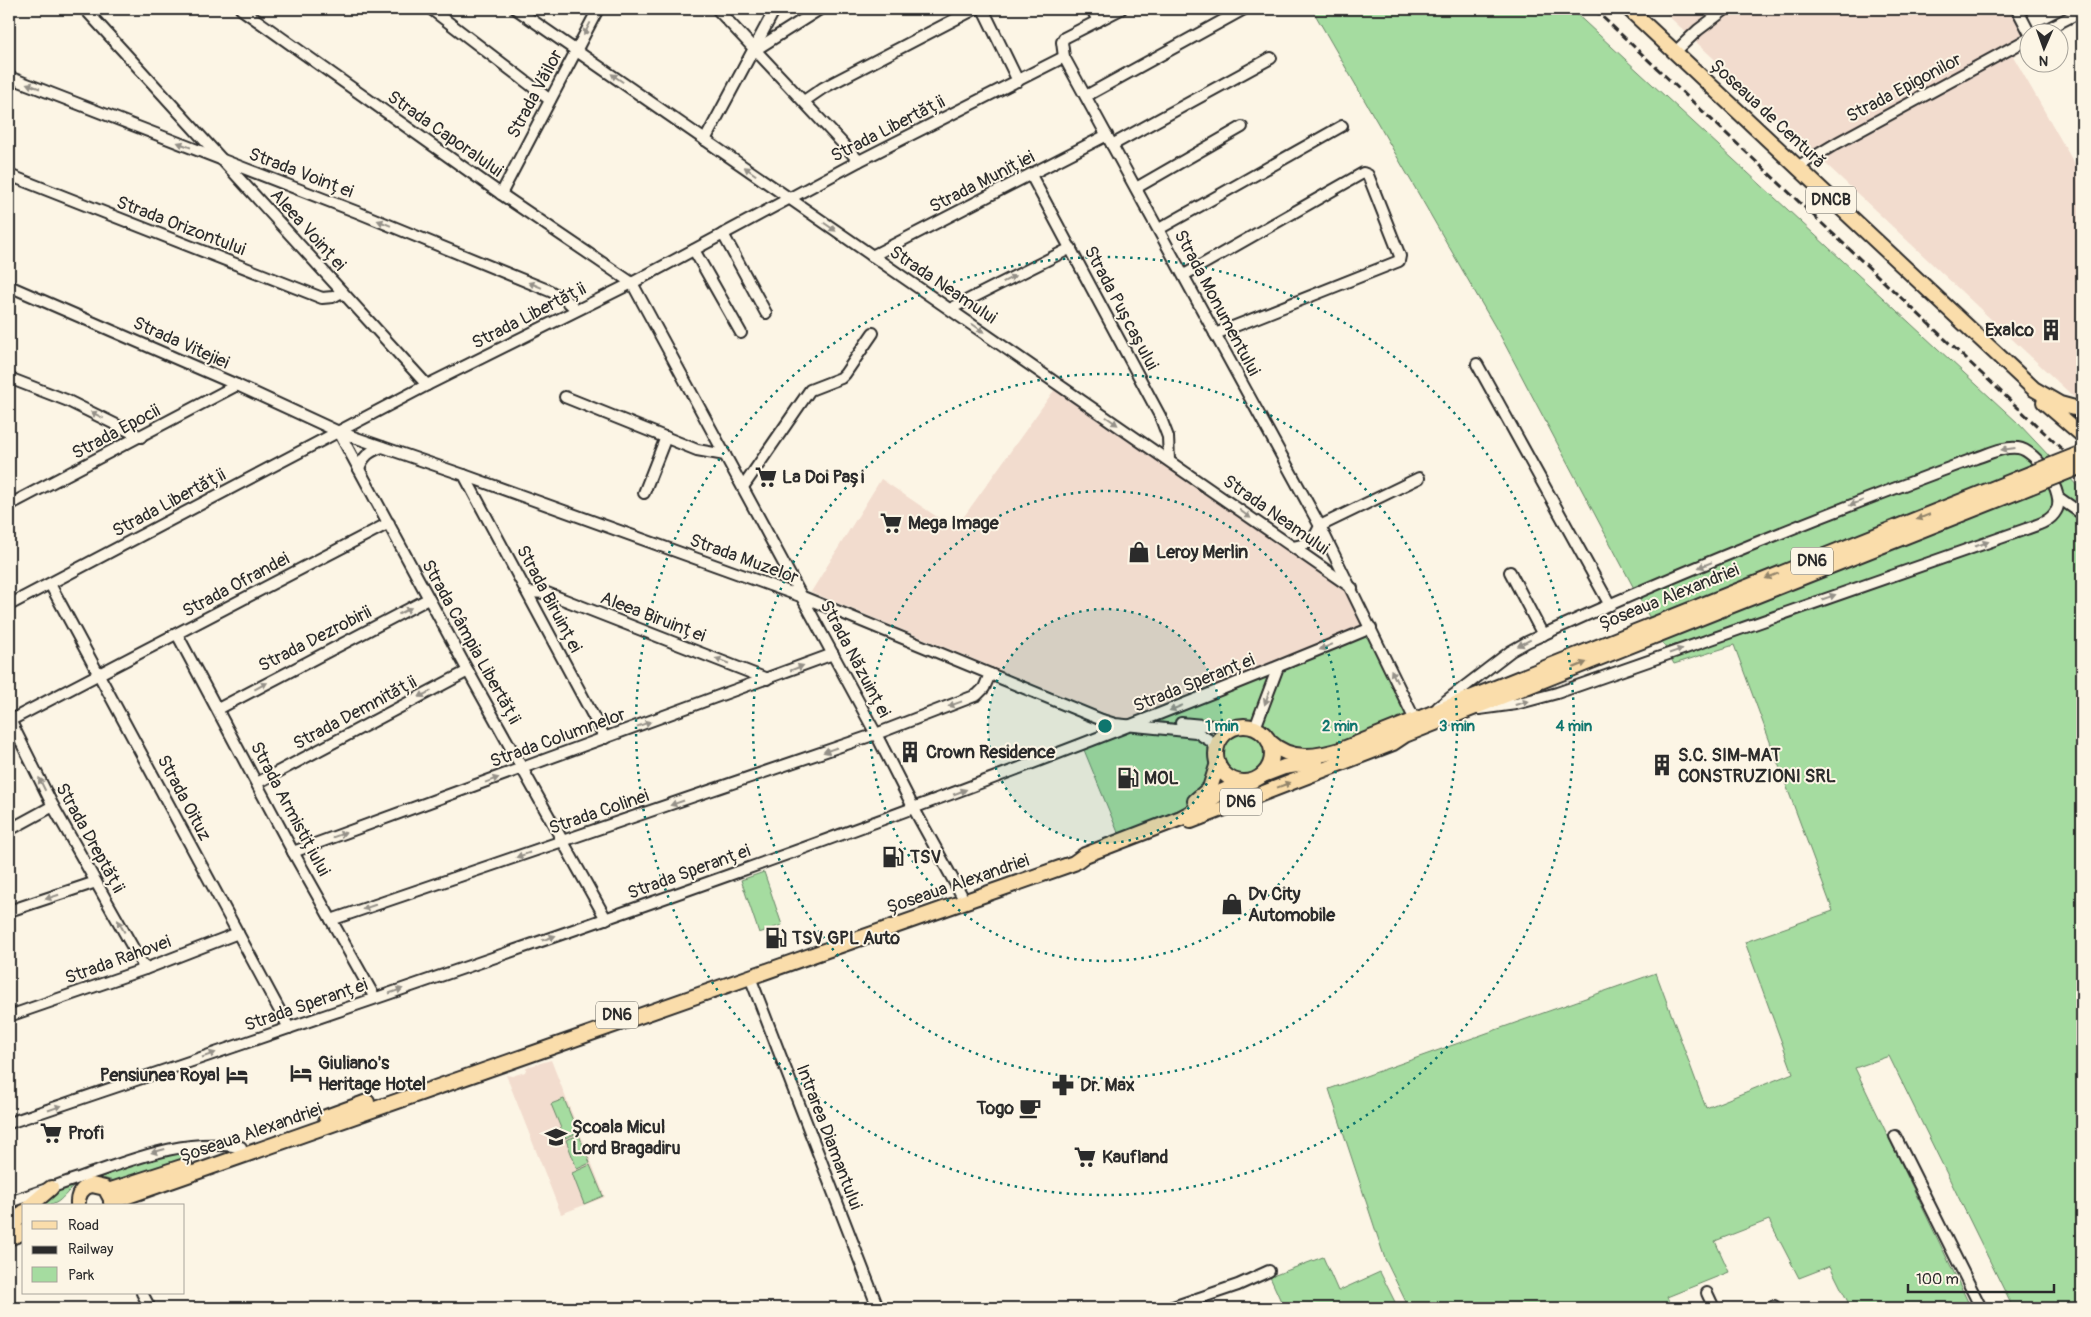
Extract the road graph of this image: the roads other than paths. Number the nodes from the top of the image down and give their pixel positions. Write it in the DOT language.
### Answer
graph roads {
  1 [pos="85,9"];
  2 [pos="241,9"];
  3 [pos="431,9"];
  4 [pos="516,9"];
  5 [pos="598,9"];
  6 [pos="717,9"];
  7 [pos="775,9"];
  8 [pos="820,9"];
  9 [pos="975,9"];
  10 [pos="983,9"];
  11 [pos="1092,9"];
  12 [pos="1121,9"];
  13 [pos="1244,9"];
  14 [pos="1629,9"];
  15 [pos="1726,9"];
  16 [pos="2017,9"];
  17 [pos="2082,11"];
  18 [pos="1098,21"];
  19 [pos="2024,22"];
  20 [pos="2061,22"];
  21 [pos="2018,44"];
  22 [pos="576,50"];
  23 [pos="754,50"];
  24 [pos="1675,52"];
  25 [pos="1064,57"];
  26 [pos="1271,58"];
  27 [pos="9,77"];
  28 [pos="1018,81"];
  29 [pos="1086,96"];
  30 [pos="550,100"];
  31 [pos="804,101"];
  32 [pos="1342,126"];
  33 [pos="1242,127"];
  34 [pos="1107,135"];
  35 [pos="705,140"];
  36 [pos="1112,145"];
  37 [pos="224,160"];
  38 [pos="860,160"];
  39 [pos="1797,167"];
  40 [pos="9,175"];
  41 [pos="1031,175"];
  42 [pos="1136,188"];
  43 [pos="501,194"];
  44 [pos="790,199"];
  45 [pos="1159,229"];
  46 [pos="723,234"];
  47 [pos="1071,248"];
  48 [pos="694,250"];
  49 [pos="872,256"];
  50 [pos="1184,275"];
  51 [pos="632,283"];
  52 [pos="9,286"];
  53 [pos="342,292"];
  54 [pos="576,309"];
  55 [pos="950,309"];
  56 [pos="766,313"];
  57 [pos="742,333"];
  58 [pos="873,333"];
  59 [pos="1216,334"];
  60 [pos="1477,364"];
  61 [pos="9,378"];
  62 [pos="237,385"];
  63 [pos="427,385"];
  64 [pos="2034,389"];
  65 [pos="564,397"];
  66 [pos="2082,410"];
  67 [pos="2082,416"];
  68 [pos="339,432"];
  69 [pos="2081,435"];
  70 [pos="141,437"];
  71 [pos="666,437"];
  72 [pos="382,447"];
  73 [pos="2082,454"];
  74 [pos="725,455"];
  75 [pos="1169,460"];
  76 [pos="2082,466"];
  77 [pos="359,468"];
  78 [pos="464,475"];
  79 [pos="1419,478"];
  80 [pos="2020,485"];
  81 [pos="743,487"];
  82 [pos="644,493"];
  83 [pos="2059,498"];
  84 [pos="9,506"];
  85 [pos="2082,514"];
  86 [pos="389,523"];
  87 [pos="1320,526"];
  88 [pos="1293,547"];
  89 [pos="1510,572"];
  90 [pos="50,584"];
  91 [pos="1352,588"];
  92 [pos="527,592"];
  93 [pos="803,597"];
  94 [pos="428,598"];
  95 [pos="9,605"];
  96 [pos="1610,605"];
  97 [pos="1371,628"];
  98 [pos="177,634"];
  99 [pos="1543,635"];
  100 [pos="833,654"];
  101 [pos="1278,667"];
  102 [pos="468,671"];
  103 [pos="990,674"];
  104 [pos="99,675"];
  105 [pos="767,679"];
  106 [pos="218,709"];
  107 [pos="1474,709"];
  108 [pos="1420,718"];
  109 [pos="9,721"];
  110 [pos="1133,725"];
  111 [pos="1234,728"];
  112 [pos="1255,728"];
  113 [pos="876,734"];
  114 [pos="1405,735"];
  115 [pos="605,738"];
  116 [pos="1270,742"];
  117 [pos="1217,748"];
  118 [pos="1218,763"];
  119 [pos="523,768"];
  120 [pos="1263,775"];
  121 [pos="1244,782"];
  122 [pos="257,783"];
  123 [pos="53,806"];
  124 [pos="914,809"];
  125 [pos="9,830"];
  126 [pos="564,842"];
  127 [pos="293,852"];
  128 [pos="1074,863"];
  129 [pos="96,882"];
  130 [pos="961,894"];
  131 [pos="9,911"];
  132 [pos="606,919"];
  133 [pos="331,920"];
  134 [pos="238,933"];
  135 [pos="145,969"];
  136 [pos="750,977"];
  137 [pos="375,998"];
  138 [pos="9,1016"];
  139 [pos="289,1028"];
  140 [pos="9,1123"];
  141 [pos="1895,1136"];
  142 [pos="241,1146"];
  143 [pos="51,1188"];
  144 [pos="110,1200"];
  145 [pos="9,1202"];
  146 [pos="32,1204"];
  147 [pos="74,1204"];
  148 [pos="22,1216"];
  149 [pos="15,1229"];
  150 [pos="1270,1271"];
  151 [pos="1707,1293"];
  152 [pos="143,1294"];
  153 [pos="150,1308"];
  154 [pos="878,1308"];
  155 [pos="1170,1308"];
  156 [pos="1714,1308"];
  157 [pos="1981,1308"];
  1 -- 37 [label="street, Aleea Voinței"];
  2 -- 43 [label="street, Strada Caporalului"];
  3 -- 30 [label="street"];
  4 -- 22 [label="street, Strada Neamului"];
  5 -- 22 [label="street, Strada Văilor, one-way"];
  6 -- 23 [label="street"];
  7 -- 23 [label="street"];
  8 -- 23 [label="street"];
  9 -- 31 [label="street"];
  10 -- 28 [label="street"];
  11 -- 18 [label="street"];
  12 -- 18 [label="street"];
  13 -- 29 [label="street"];
  14 -- 24 [label="main road, Șoseaua de Centură / DNCB"];
  15 -- 24 [label="street"];
  16 -- 19 [label="street"];
  17 -- 20 [label="street"];
  18 -- 25 [label="street, Strada Monumentului"];
  21 -- 39 [label="street, Strada Epigonilor"];
  22 -- 30 [label="street, Strada Văilor"];
  35 -- 22 [label="street, Strada Neamului, one-way"];
  23 -- 31 [label="street"];
  23 -- 35 [label="street"];
  24 -- 39 [label="main road, Șoseaua de Centură / DNCB"];
  25 -- 28 [label="street, Strada Libertății"];
  25 -- 29 [label="street, Strada Monumentului"];
  26 -- 36 [label="street"];
  37 -- 27 [label="street, Strada Voinței, one-way"];
  28 -- 38 [label="street, Strada Libertății"];
  29 -- 34 [label="street, Strada Monumentului"];
  30 -- 43 [label="street, Strada Văilor"];
  31 -- 38 [label="street"];
  32 -- 45 [label="street"];
  33 -- 42 [label="street"];
  34 -- 36 [label="street, Strada Monumentului"];
  34 -- 41 [label="street, Strada Muniției"];
  44 -- 35 [label="street, Strada Neamului, one-way"];
  36 -- 42 [label="street, Strada Monumentului"];
  37 -- 53 [label="street, Aleea Voinței"];
  54 -- 37 [label="street, Strada Voinței, one-way"];
  38 -- 44 [label="street, Strada Libertății"];
  39 -- 64 [label="main road, Șoseaua de Centură / DNCB"];
  40 -- 53 [label="street, Strada Orizontului"];
  41 -- 47 [label="street, Strada Pușcașului"];
  41 -- 49 [label="street, Strada Muniției"];
  42 -- 45 [label="street, Strada Monumentului"];
  43 -- 51 [label="street, Strada Caporalului"];
  44 -- 46 [label="street, Strada Libertății"];
  44 -- 49 [label="street, Strada Neamului, one-way"];
  45 -- 50 [label="street, Strada Monumentului"];
  46 -- 48 [label="street, Strada Libertății"];
  46 -- 56 [label="street"];
  55 -- 47 [label="street, one-way"];
  47 -- 75 [label="street, Strada Pușcașului"];
  48 -- 51 [label="street, Strada Libertății"];
  48 -- 57 [label="street"];
  49 -- 55 [label="street, Strada Neamului"];
  50 -- 59 [label="street, Strada Monumentului"];
  50 -- 59 [label="street"];
  51 -- 54 [label="street, Strada Libertății"];
  51 -- 74 [label="street, Strada Năzuinței"];
  52 -- 62 [label="street, Strada Vitejiei"];
  53 -- 63 [label="street, Aleea Voinței"];
  54 -- 63 [label="street, Strada Libertății"];
  55 -- 75 [label="street, Strada Neamului, one-way"];
  58 -- 81 [label="street"];
  59 -- 87 [label="street, Strada Monumentului"];
  60 -- 96 [label="street"];
  70 -- 61 [label="street, one-way"];
  62 -- 68 [label="street, Strada Vitejiei"];
  62 -- 70 [label="street, Strada Epocii"];
  63 -- 68 [label="street, Strada Libertății"];
  64 -- 66 [label="main road, Șoseaua de Centură / DNCB"];
  64 -- 69 [label="main road, Șoseaua de Centură / DNCB"];
  65 -- 71 [label="street"];
  67 -- 69 [label="main road, Șoseaua de Centură / DNCB"];
  68 -- 72 [label="street, Strada Muzelor"];
  68 -- 77 [label="street, Strada Câmpia Libertății"];
  68 -- 90 [label="street, Strada Libertății"];
  70 -- 84 [label="street, Strada Epocii"];
  71 -- 74 [label="street"];
  71 -- 82 [label="street"];
  72 -- 77 [label="street"];
  72 -- 78 [label="street, Strada Muzelor"];
  73 -- 80 [label="main road, Șoseaua Alexandriei / DN6, bridge"];
  74 -- 81 [label="street, Strada Năzuinței"];
  75 -- 88 [label="street, Strada Neamului, one-way"];
  76 -- 80 [label="main road, Șoseaua Alexandriei / DN6, bridge"];
  77 -- 86 [label="street, Strada Câmpia Libertății"];
  78 -- 92 [label="street, Strada Biruinței"];
  78 -- 93 [label="street, Strada Muzelor"];
  79 -- 87 [label="street"];
  107 -- 80 [label="main road, Șoseaua Alexandriei / DN6, one-way"];
  80 -- 108 [label="main road, Șoseaua Alexandriei / DN6, one-way"];
  81 -- 93 [label="street, Strada Năzuinței"];
  83 -- 85 [label="street"];
  83 -- 96 [label="street, one-way"];
  107 -- 83 [label="street, one-way"];
  86 -- 94 [label="street, Strada Câmpia Libertății"];
  86 -- 98 [label="street, Strada Ofrandei"];
  87 -- 88 [label="street"];
  87 -- 91 [label="street, Strada Monumentului"];
  88 -- 91 [label="street, Strada Neamului"];
  89 -- 99 [label="street"];
  90 -- 95 [label="street, Strada Libertății"];
  90 -- 104 [label="street, Strada Oituz"];
  91 -- 97 [label="street, Strada Monumentului"];
  105 -- 92 [label="street, Aleea Biruinței, one-way"];
  92 -- 115 [label="street, Strada Biruinței"];
  93 -- 100 [label="street, Strada Năzuinței"];
  93 -- 103 [label="street, Strada Muzelor"];
  94 -- 102 [label="street, Strada Câmpia Libertății"];
  106 -- 94 [label="street, Strada Dezrobirii, one-way"];
  96 -- 99 [label="street"];
  97 -- 101 [label="street, Strada Speranței, one-way"];
  108 -- 97 [label="street, Strada Monumentului, one-way"];
  98 -- 104 [label="street, Strada Ofrandei"];
  98 -- 106 [label="street, Strada Armistițiului"];
  99 -- 108 [label="street, one-way"];
  105 -- 100 [label="street, Strada Columnelor, one-way"];
  100 -- 113 [label="street, Strada Năzuinței"];
  101 -- 110 [label="street, Strada Speranței, one-way"];
  101 -- 112 [label="street, one-way"];
  102 -- 119 [label="street, Strada Câmpia Libertății"];
  102 -- 122 [label="street, Strada Demnității, one-way"];
  103 -- 110 [label="street, Strada Muzelor"];
  103 -- 113 [label="street, Strada Colinei, one-way"];
  104 -- 109 [label="street, Strada Ofrandei"];
  104 -- 134 [label="street, Strada Oituz"];
  115 -- 105 [label="street, Strada Columnelor, one-way"];
  106 -- 122 [label="street, Strada Armistițiului"];
  107 -- 114 [label="main road, DN6"];
  108 -- 116 [label="main road, Șoseaua Alexandriei / DN6"];
  123 -- 109 [label="street, Strada Dreptății, one-way"];
  110 -- 111 [label="street"];
  110 -- 117 [label="street"];
  124 -- 110 [label="street, Strada Speranței, one-way"];
  111 -- 112 [label="main road"];
  111 -- 117 [label="main road"];
  112 -- 116 [label="main road, DN6"];
  113 -- 124 [label="street, Strada Năzuinței"];
  113 -- 126 [label="street, Strada Colinei, one-way"];
  114 -- 120 [label="main road, DN6"];
  128 -- 114 [label="main road, DN6, one-way"];
  115 -- 119 [label="street, Strada Columnelor"];
  116 -- 120 [label="main road, DN6"];
  117 -- 118 [label="main road, DN6"];
  118 -- 121 [label="main road, DN6"];
  118 -- 130 [label="main road, Șoseaua Alexandriei / DN6"];
  119 -- 126 [label="street, Strada Câmpia Libertății"];
  127 -- 119 [label="street, Strada Columnelor, one-way"];
  120 -- 121 [label="main road, DN6"];
  121 -- 128 [label="main road, Șoseaua Alexandriei / DN6"];
  122 -- 127 [label="street, Strada Armistițiului"];
  123 -- 125 [label="street"];
  123 -- 129 [label="street, Strada Dreptății"];
  124 -- 130 [label="street, Strada Năzuinței"];
  124 -- 132 [label="street, Strada Speranței"];
  126 -- 132 [label="street, Strada Câmpia Libertății"];
  126 -- 133 [label="street, Strada Colinei, one-way"];
  127 -- 133 [label="street, Strada Armistițiului"];
  128 -- 136 [label="main road, Șoseaua Alexandriei / DN6"];
  129 -- 131 [label="street, one-way"];
  135 -- 129 [label="street, Strada Dreptății, one-way"];
  130 -- 142 [label="main road, Șoseaua Alexandriei / DN6"];
  137 -- 132 [label="street, Strada Speranței, one-way"];
  133 -- 137 [label="street, Strada Armistițiului"];
  134 -- 135 [label="street, Strada Rahovei"];
  134 -- 139 [label="street, Strada Oituz"];
  135 -- 138 [label="street, Strada Rahovei"];
  136 -- 144 [label="main road, Șoseaua Alexandriei / DN6"];
  136 -- 154 [label="street, Intrarea Diamantului"];
  137 -- 139 [label="street, Strada Speranței"];
  140 -- 139 [label="street, Strada Speranței, one-way"];
  141 -- 157 [label="street"];
  142 -- 143 [label="street, one-way"];
  142 -- 144 [label="main road, Șoseaua Alexandriei / DN6"];
  143 -- 145 [label="street"];
  143 -- 146 [label="main road"];
  144 -- 147 [label="main road, DN6"];
  148 -- 149 [label="main road"];
  150 -- 155 [label="street"];
  151 -- 156 [label="street"];
  152 -- 153 [label="street"];
}
